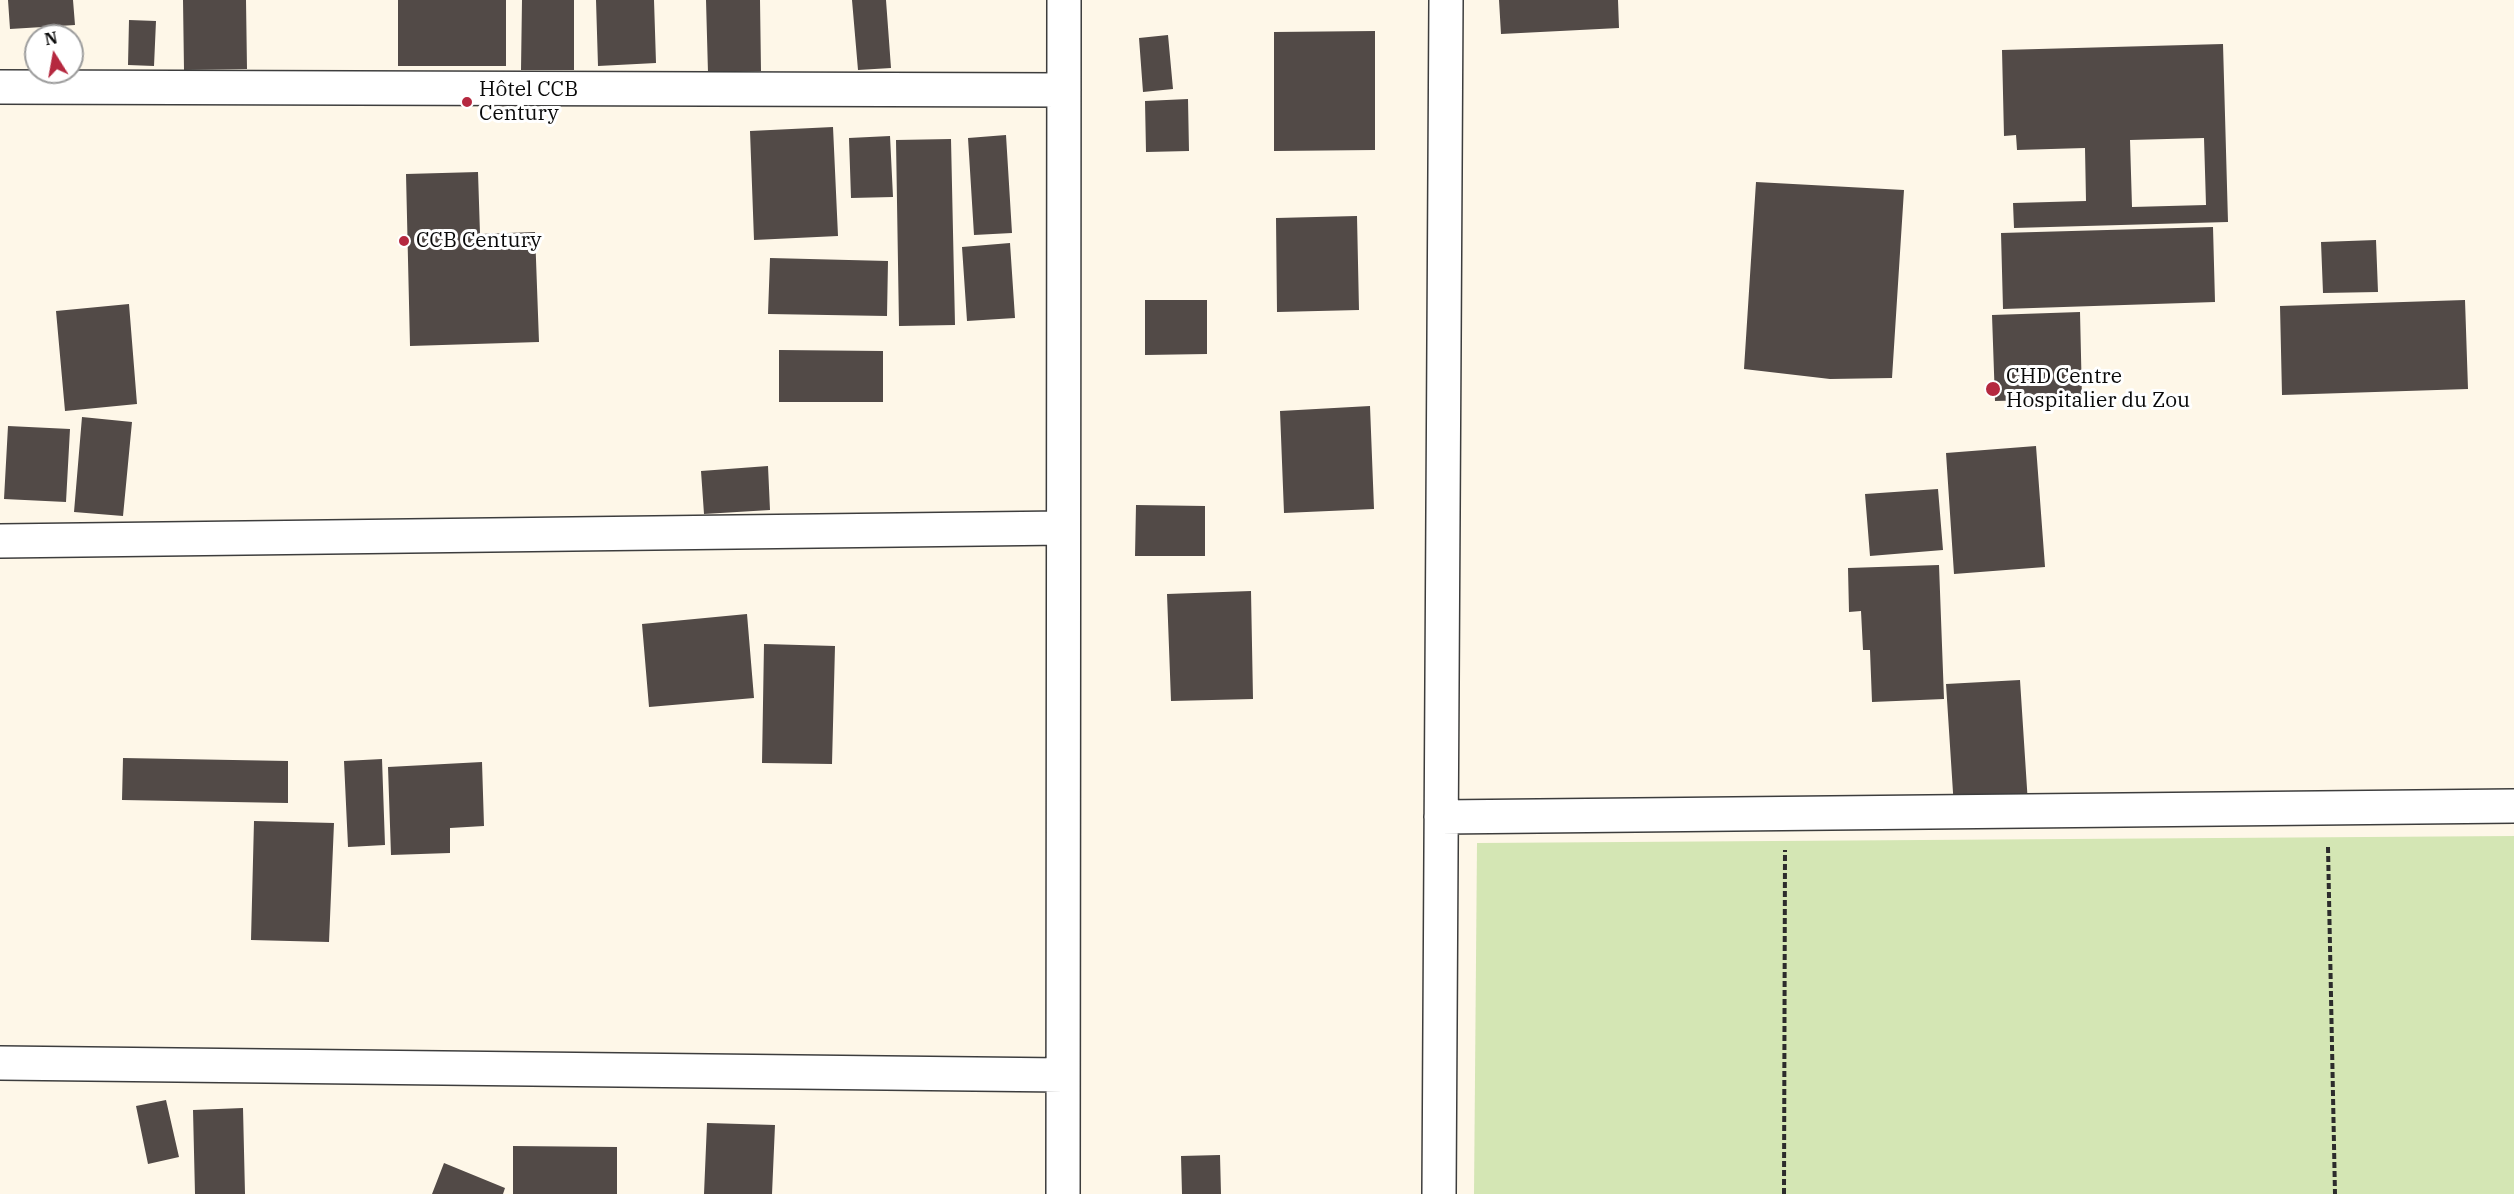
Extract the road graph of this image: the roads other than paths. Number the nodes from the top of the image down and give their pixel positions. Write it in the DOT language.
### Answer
graph roads {
  1 [pos="1064,0"];
  2 [pos="1446,0"];
  3 [pos="0,87"];
  4 [pos="1064,90"];
  5 [pos="1063,528"];
  6 [pos="0,541"];
  7 [pos="2514,807"];
  8 [pos="1441,817"];
  9 [pos="0,1063"];
  10 [pos="1063,1075"];
  11 [pos="1063,1194"];
  12 [pos="1439,1194"];
  1 -- 4 [label="street"];
  2 -- 8 [label="street"];
  3 -- 4 [label="street"];
  4 -- 5 [label="street"];
  5 -- 6 [label="street"];
  5 -- 10 [label="street"];
  7 -- 8 [label="street"];
  8 -- 12 [label="street"];
  9 -- 10 [label="street"];
  10 -- 11 [label="street"];
}
